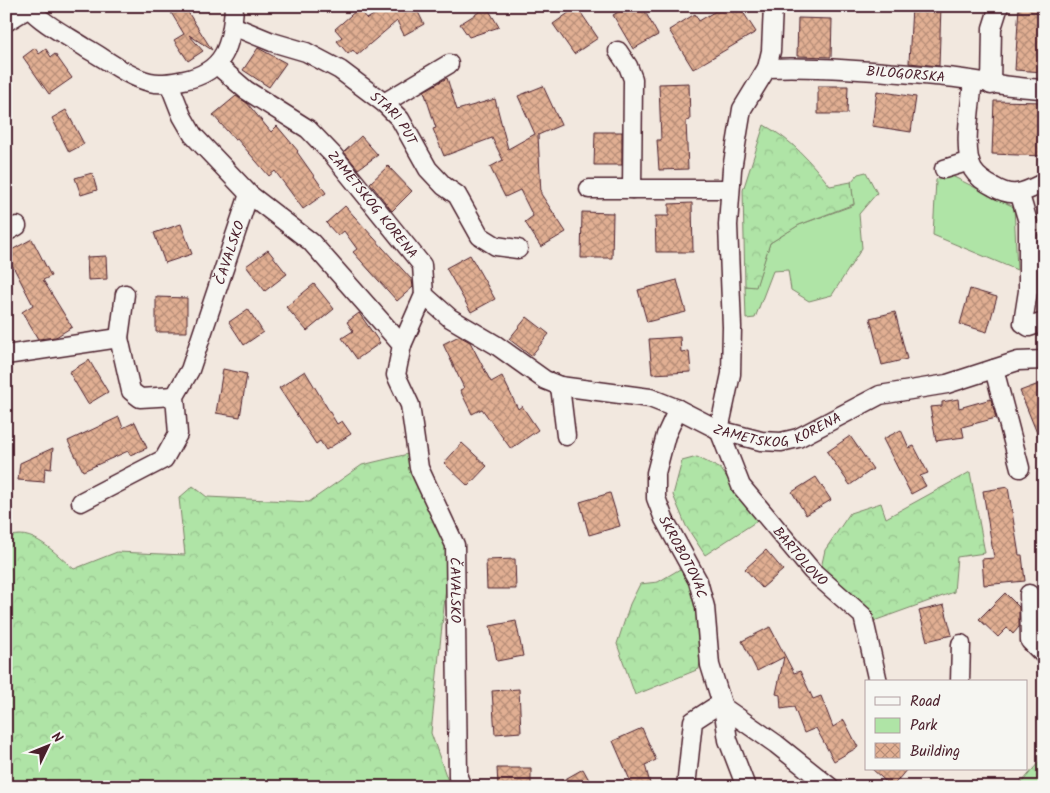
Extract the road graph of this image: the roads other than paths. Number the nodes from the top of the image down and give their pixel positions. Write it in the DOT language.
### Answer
graph roads {
  1 [pos="234,6"];
  2 [pos="773,6"];
  3 [pos="999,6"];
  4 [pos="28,7"];
  5 [pos="6,22"];
  6 [pos="233,26"];
  7 [pos="618,51"];
  8 [pos="449,64"];
  9 [pos="216,65"];
  10 [pos="766,68"];
  11 [pos="973,81"];
  12 [pos="169,83"];
  13 [pos="991,84"];
  14 [pos="1044,89"];
  15 [pos="384,103"];
  16 [pos="970,162"];
  17 [pos="944,169"];
  18 [pos="1041,184"];
  19 [pos="588,189"];
  20 [pos="729,189"];
  21 [pos="632,190"];
  22 [pos="249,194"];
  23 [pos="1020,194"];
  24 [pos="518,249"];
  25 [pos="125,294"];
  26 [pos="424,295"];
  27 [pos="1044,322"];
  28 [pos="119,338"];
  29 [pos="402,345"];
  30 [pos="6,355"];
  31 [pos="1044,360"];
  32 [pos="994,369"];
  33 [pos="560,386"];
  34 [pos="175,396"];
  35 [pos="678,409"];
  36 [pos="719,430"];
  37 [pos="566,436"];
  38 [pos="1020,468"];
  39 [pos="82,502"];
  40 [pos="1029,594"];
  41 [pos="961,644"];
  42 [pos="1044,656"];
  43 [pos="878,680"];
  44 [pos="960,680"];
  45 [pos="723,707"];
  46 [pos="462,787"];
  47 [pos="686,787"];
  48 [pos="746,787"];
  49 [pos="830,787"];
  1 -- 6 [label="street"];
  2 -- 10 [label="street"];
  3 -- 13 [label="street"];
  4 -- 5 [label="street"];
  4 -- 12 [label="street"];
  6 -- 9 [label="street"];
  6 -- 15 [label="street, STARI PUT"];
  7 -- 21 [label="street"];
  8 -- 15 [label="street"];
  9 -- 12 [label="street"];
  9 -- 26 [label="street, ZAMETSKOG KORENA"];
  10 -- 11 [label="street, BILOGORSKA"];
  10 -- 20 [label="street"];
  11 -- 13 [label="street, BILOGORSKA"];
  11 -- 16 [label="street"];
  12 -- 22 [label="street"];
  13 -- 14 [label="street, BILOGORSKA"];
  15 -- 24 [label="street, STARI PUT"];
  16 -- 17 [label="street"];
  16 -- 23 [label="street"];
  18 -- 23 [label="street"];
  19 -- 21 [label="street"];
  20 -- 21 [label="street"];
  20 -- 36 [label="street"];
  22 -- 29 [label="street"];
  22 -- 34 [label="street, ČAVALSKO"];
  23 -- 27 [label="street"];
  25 -- 28 [label="street"];
  26 -- 29 [label="street, ČAVALSKO"];
  26 -- 33 [label="street, ZAMETSKOG KORENA"];
  28 -- 30 [label="street"];
  28 -- 34 [label="street"];
  29 -- 46 [label="street, ČAVALSKO"];
  31 -- 32 [label="street, ZAMETSKOG KORENA"];
  32 -- 36 [label="street, ZAMETSKOG KORENA"];
  32 -- 38 [label="street"];
  33 -- 35 [label="street, ZAMETSKOG KORENA"];
  33 -- 37 [label="street"];
  34 -- 39 [label="street"];
  35 -- 36 [label="street, ZAMETSKOG KORENA"];
  35 -- 45 [label="street, ŠKROBOTOVAC"];
  36 -- 43 [label="street, BARTOLOVO"];
  40 -- 42 [label="street"];
  41 -- 44 [label="street"];
  45 -- 47 [label="street"];
  45 -- 48 [label="street, ŠKROBOTOVAC"];
  45 -- 49 [label="street"];
}
